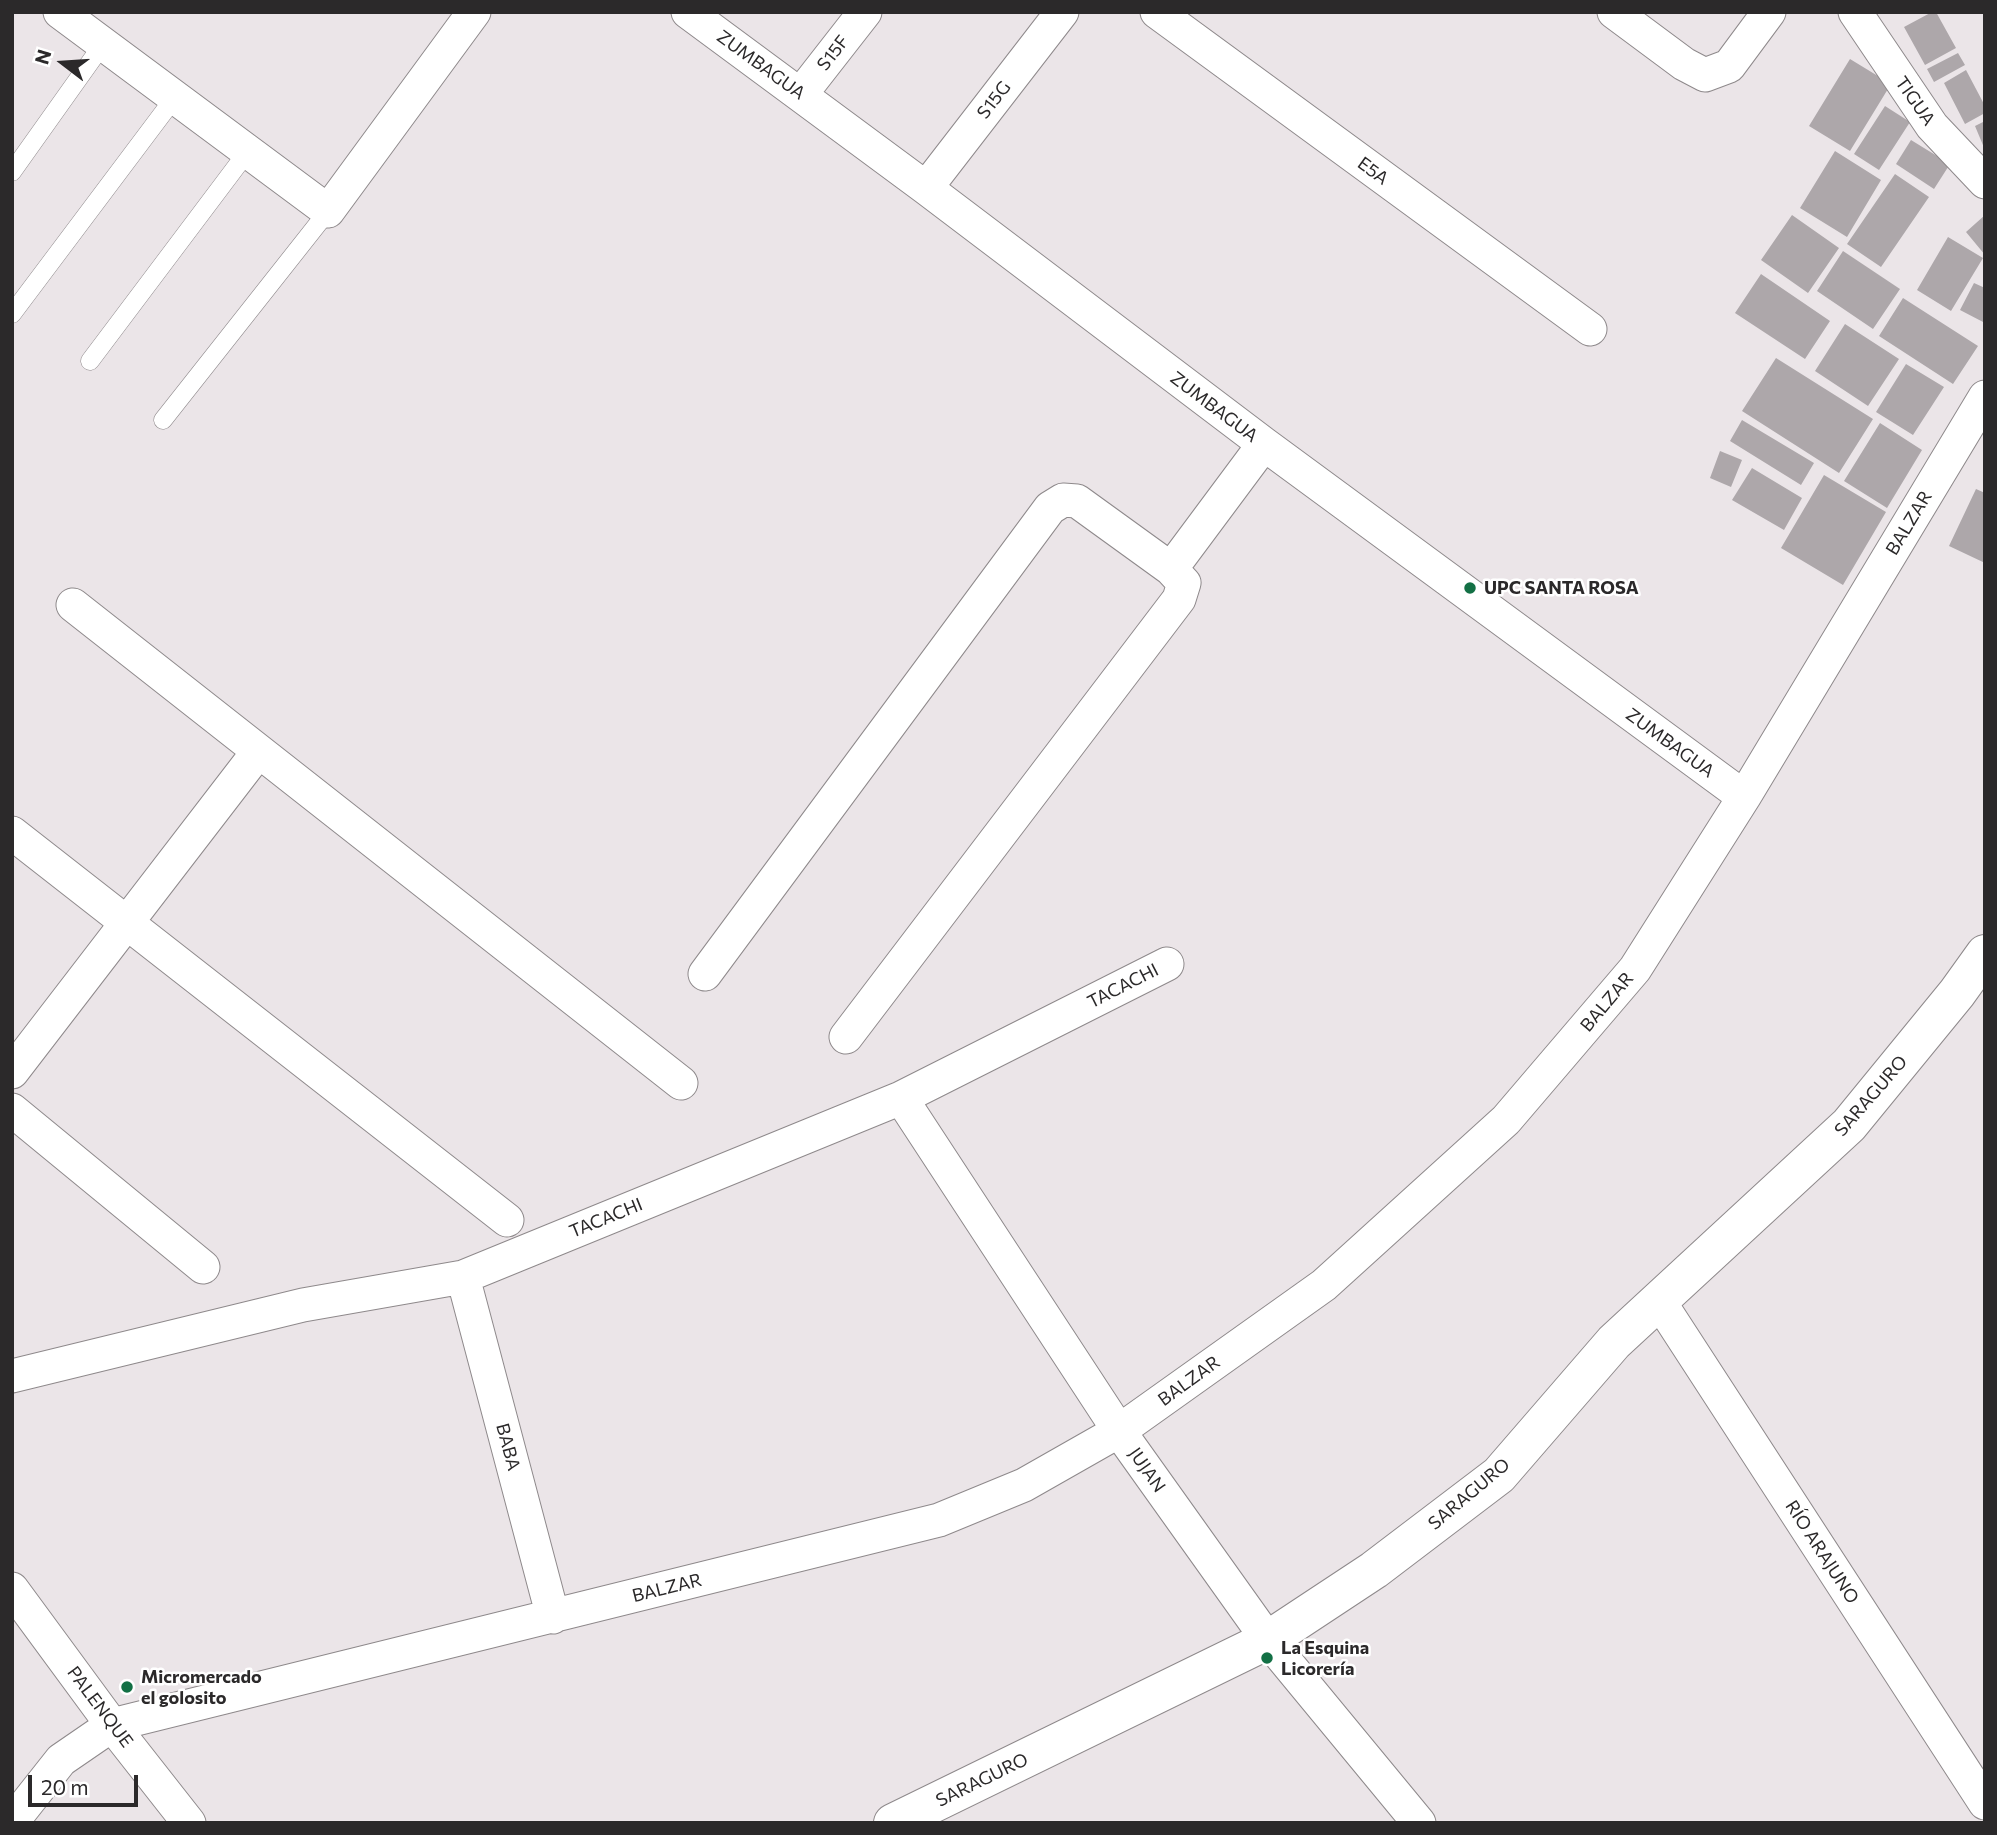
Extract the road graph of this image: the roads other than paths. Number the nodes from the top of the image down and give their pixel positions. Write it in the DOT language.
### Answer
graph roads {
  1 [pos="60,12"];
  2 [pos="474,12"];
  3 [pos="688,12"];
  4 [pos="865,12"];
  5 [pos="1062,12"];
  6 [pos="1157,12"];
  7 [pos="1614,12"];
  8 [pos="1769,12"];
  9 [pos="1855,12"];
  10 [pos="103,44"];
  11 [pos="802,94"];
  12 [pos="175,97"];
  13 [pos="248,151"];
  14 [pos="12,172"];
  15 [pos="1985,181"];
  16 [pos="926,188"];
  17 [pos="328,211"];
  18 [pos="12,314"];
  19 [pos="1590,329"];
  20 [pos="90,361"];
  21 [pos="1985,397"];
  22 [pos="163,420"];
  23 [pos="1264,444"];
  24 [pos="1171,569"];
  25 [pos="73,606"];
  26 [pos="258,752"];
  27 [pos="1744,797"];
  28 [pos="12,834"];
  29 [pos="127,924"];
  30 [pos="1985,954"];
  31 [pos="1167,964"];
  32 [pos="705,974"];
  33 [pos="846,1037"];
  34 [pos="12,1072"];
  35 [pos="681,1083"];
  36 [pos="901,1098"];
  37 [pos="12,1110"];
  38 [pos="507,1220"];
  39 [pos="203,1268"];
  40 [pos="463,1277"];
  41 [pos="1659,1301"];
  42 [pos="12,1376"];
  43 [pos="1119,1431"];
  44 [pos="12,1589"];
  45 [pos="553,1617"];
  46 [pos="1268,1640"];
  47 [pos="112,1725"];
  48 [pos="1985,1802"];
  49 [pos="12,1822"];
  50 [pos="189,1823"];
  51 [pos="893,1823"];
  52 [pos="1419,1823"];
  1 -- 10 [label="street"];
  2 -- 17 [label="street"];
  3 -- 11 [label="street, ZUMBAGUA"];
  4 -- 11 [label="street, S15F"];
  5 -- 16 [label="street, S15G"];
  6 -- 19 [label="street, E5A"];
  7 -- 8 [label="street"];
  9 -- 15 [label="street, TIGUA"];
  10 -- 12 [label="street"];
  10 -- 14 [label="lane"];
  11 -- 16 [label="street, ZUMBAGUA"];
  12 -- 13 [label="street"];
  12 -- 18 [label="lane"];
  13 -- 17 [label="street"];
  13 -- 20 [label="lane"];
  16 -- 23 [label="street, ZUMBAGUA"];
  17 -- 22 [label="lane"];
  21 -- 27 [label="street, BALZAR"];
  23 -- 24 [label="street"];
  23 -- 27 [label="street, ZUMBAGUA"];
  24 -- 32 [label="street"];
  24 -- 33 [label="street"];
  25 -- 26 [label="street"];
  26 -- 29 [label="street"];
  26 -- 35 [label="street"];
  27 -- 43 [label="street, BALZAR"];
  28 -- 29 [label="street"];
  29 -- 34 [label="street"];
  29 -- 38 [label="street"];
  30 -- 41 [label="street, SARAGURO"];
  31 -- 36 [label="street, TACACHI"];
  36 -- 40 [label="street, TACACHI"];
  36 -- 43 [label="street, JUJAN"];
  37 -- 39 [label="street"];
  40 -- 42 [label="street, TACACHI"];
  40 -- 45 [label="street, BABA"];
  41 -- 46 [label="street, SARAGURO"];
  41 -- 48 [label="street, RÍO ARAJUNO"];
  43 -- 45 [label="street, BALZAR"];
  43 -- 46 [label="street, JUJAN"];
  44 -- 47 [label="street, PALENQUE"];
  45 -- 47 [label="street, BALZAR"];
  46 -- 51 [label="street, SARAGURO"];
  46 -- 52 [label="street, JUJAN"];
  47 -- 49 [label="street, BALZAR"];
  47 -- 50 [label="street, PALENQUE"];
}
